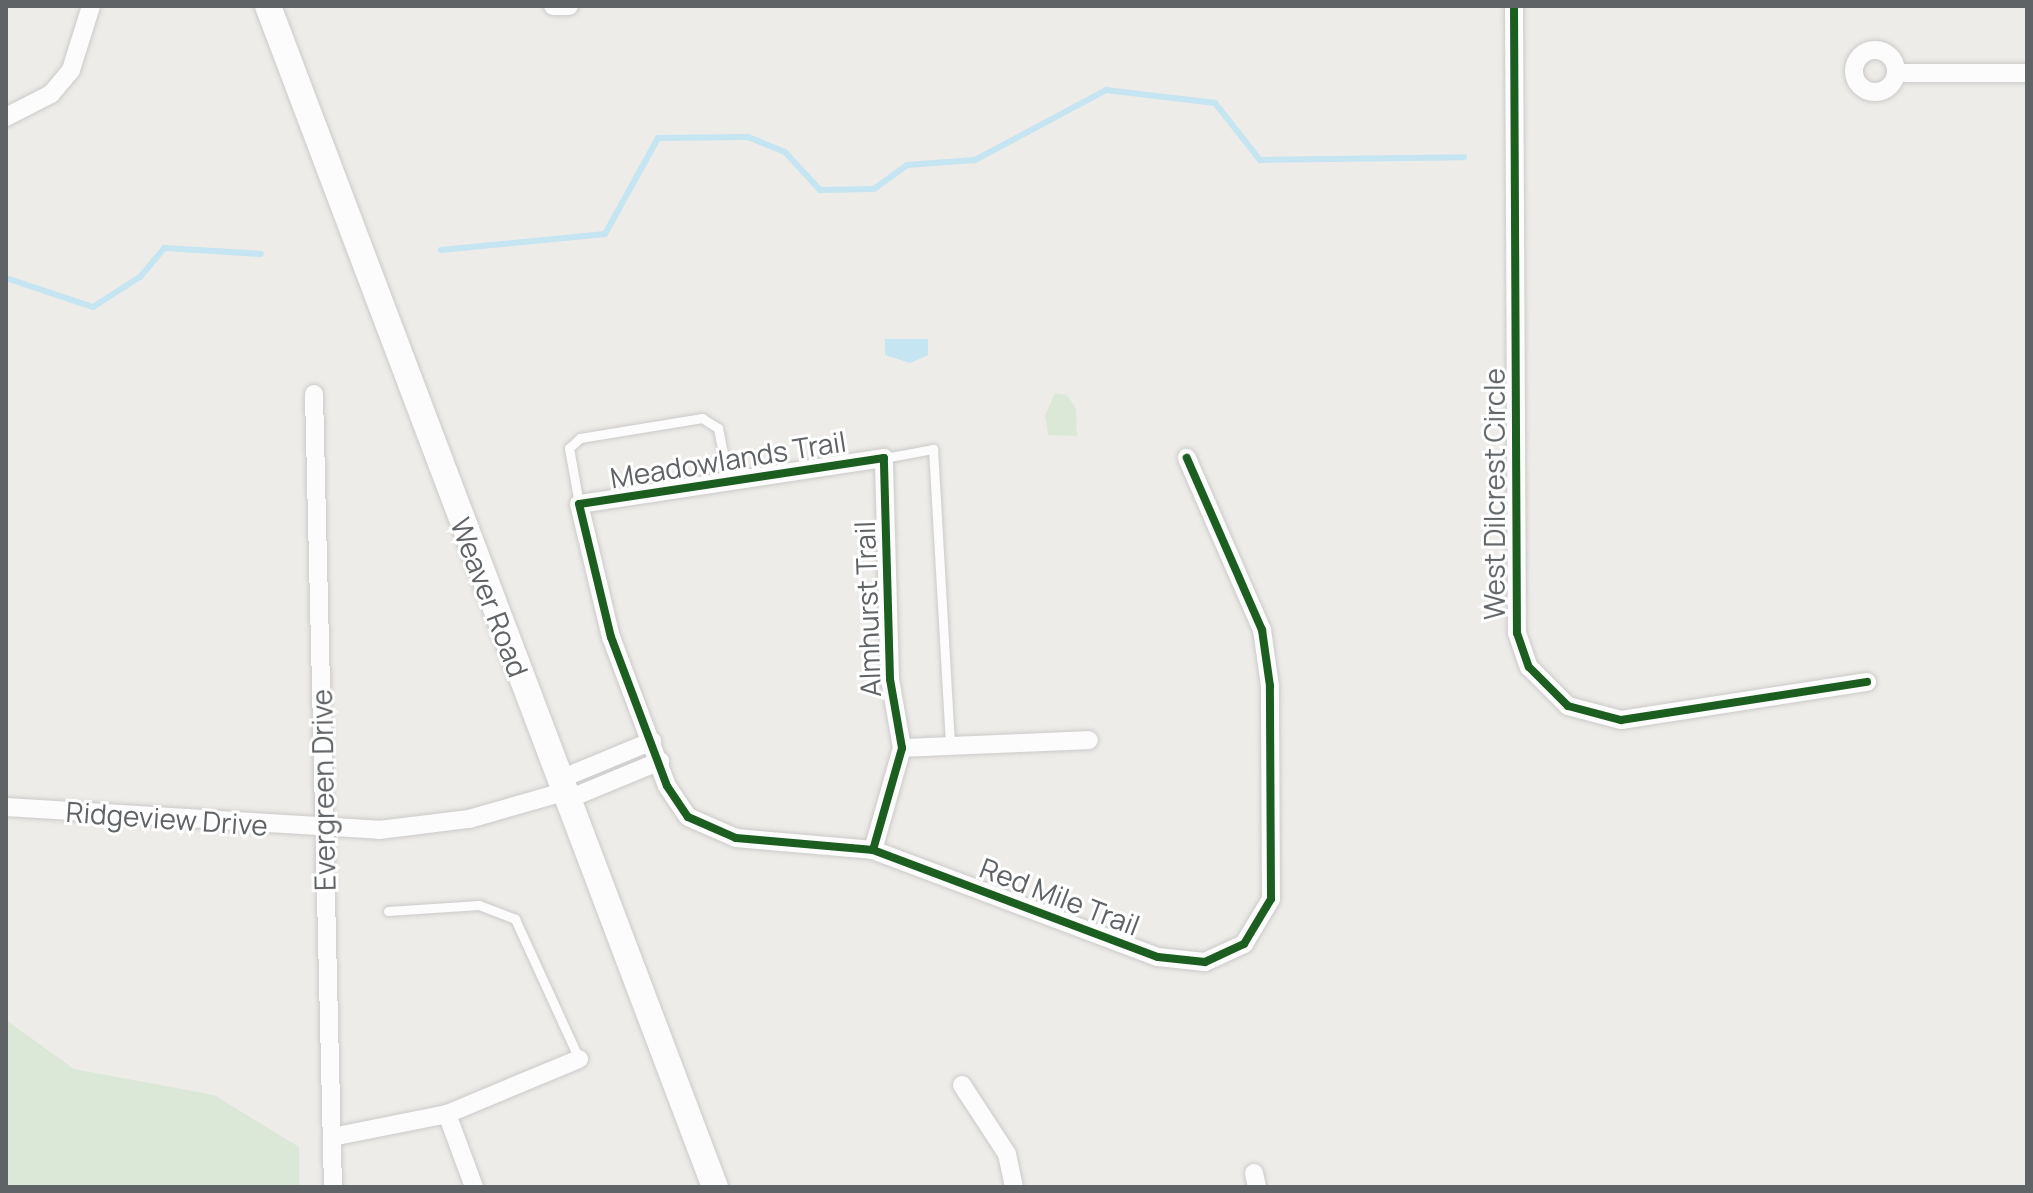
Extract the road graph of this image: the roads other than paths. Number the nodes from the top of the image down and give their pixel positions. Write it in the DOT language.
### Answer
graph roads {
  1 [pos="91,6"];
  2 [pos="268,6"];
  3 [pos="553,6"];
  4 [pos="569,6"];
  5 [pos="1514,6"];
  6 [pos="1897,73"];
  7 [pos="2027,73"];
  8 [pos="6,117"];
  9 [pos="314,394"];
  10 [pos="884,458"];
  11 [pos="1187,458"];
  12 [pos="728,478"];
  13 [pos="579,504"];
  14 [pos="1867,682"];
  15 [pos="1089,740"];
  16 [pos="652,741"];
  17 [pos="950,746"];
  18 [pos="902,748"];
  19 [pos="660,761"];
  20 [pos="562,790"];
  21 [pos="6,807"];
  22 [pos="323,829"];
  23 [pos="873,850"];
  24 [pos="388,911"];
  25 [pos="579,1059"];
  26 [pos="962,1085"];
  27 [pos="447,1114"];
  28 [pos="332,1137"];
  29 [pos="333,1187"];
  30 [pos="474,1187"];
  31 [pos="715,1187"];
  32 [pos="1014,1187"];
  1 -- 8 [label="street"];
  2 -- 20 [label="main road, Weaver Road"];
  3 -- 4 [label="street"];
  5 -- 14 [label="street, West Dilcrest Circle"];
  6 -- 7 [label="street"];
  9 -- 22 [label="street, Evergreen Drive"];
  10 -- 12 [label="street, Meadowlands Trail"];
  10 -- 17 [label="lane"];
  10 -- 18 [label="street, Almhurst Trail"];
  11 -- 23 [label="street, Red Mile Trail"];
  12 -- 13 [label="street, Meadowlands Trail"];
  12 -- 13 [label="lane"];
  13 -- 16 [label="street, Red Mile Trail"];
  15 -- 17 [label="street"];
  16 -- 19 [label="street, Red Mile Trail"];
  16 -- 20 [label="street"];
  17 -- 18 [label="street"];
  18 -- 23 [label="street, Almhurst Trail"];
  19 -- 20 [label="street"];
  19 -- 23 [label="street, Red Mile Trail"];
  20 -- 22 [label="street, Ridgeview Drive"];
  20 -- 31 [label="main road, Weaver Road"];
  21 -- 22 [label="street, Ridgeview Drive"];
  22 -- 28 [label="street, Evergreen Drive"];
  24 -- 25 [label="lane"];
  25 -- 27 [label="street"];
  26 -- 32 [label="street"];
  27 -- 28 [label="street"];
  27 -- 30 [label="street"];
  28 -- 29 [label="street, Evergreen Drive"];
}
